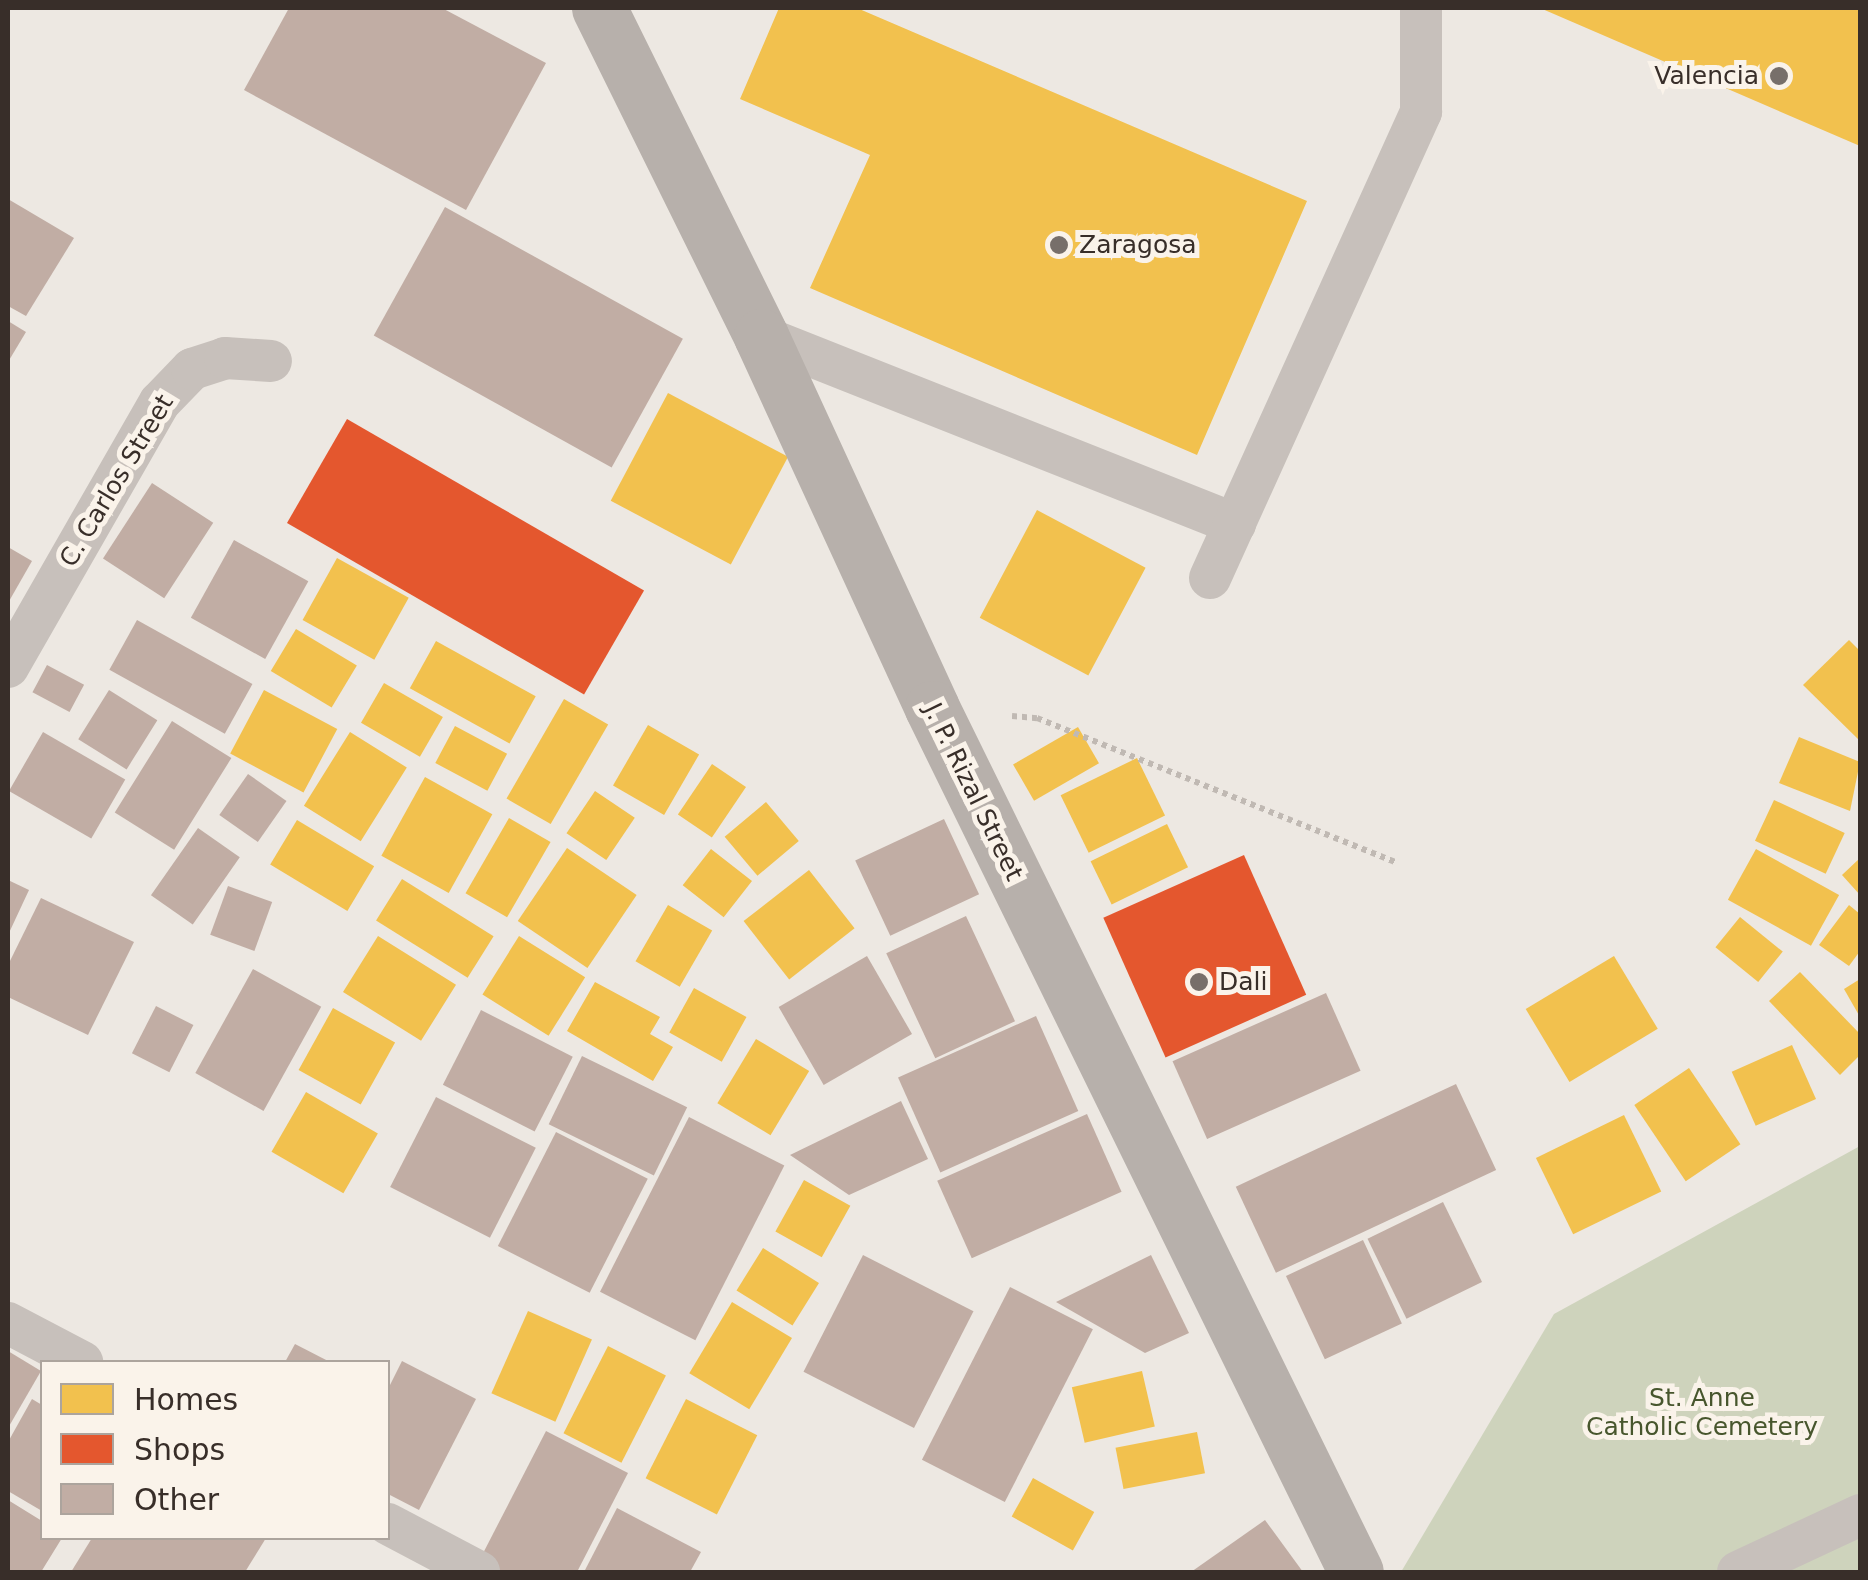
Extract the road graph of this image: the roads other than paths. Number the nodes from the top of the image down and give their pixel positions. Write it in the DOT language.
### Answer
graph roads {
  1 [pos="599,8"];
  2 [pos="1421,8"];
  3 [pos="760,336"];
  4 [pos="271,361"];
  5 [pos="1235,524"];
  6 [pos="1210,578"];
  7 [pos="8,667"];
  8 [pos="8,1323"];
  9 [pos="78,1360"];
  10 [pos="1860,1515"];
  11 [pos="390,1525"];
  12 [pos="479,1572"];
  13 [pos="1356,1572"];
  14 [pos="1738,1572"];
  1 -- 3 [label="street, J. P. Rizal Street"];
  2 -- 5 [label="lane"];
  3 -- 5 [label="lane"];
  3 -- 13 [label="street, J. P. Rizal Street"];
  4 -- 7 [label="lane, C. Carlos Street"];
  5 -- 6 [label="lane"];
  8 -- 9 [label="lane"];
  10 -- 14 [label="lane"];
  11 -- 12 [label="lane"];
}
